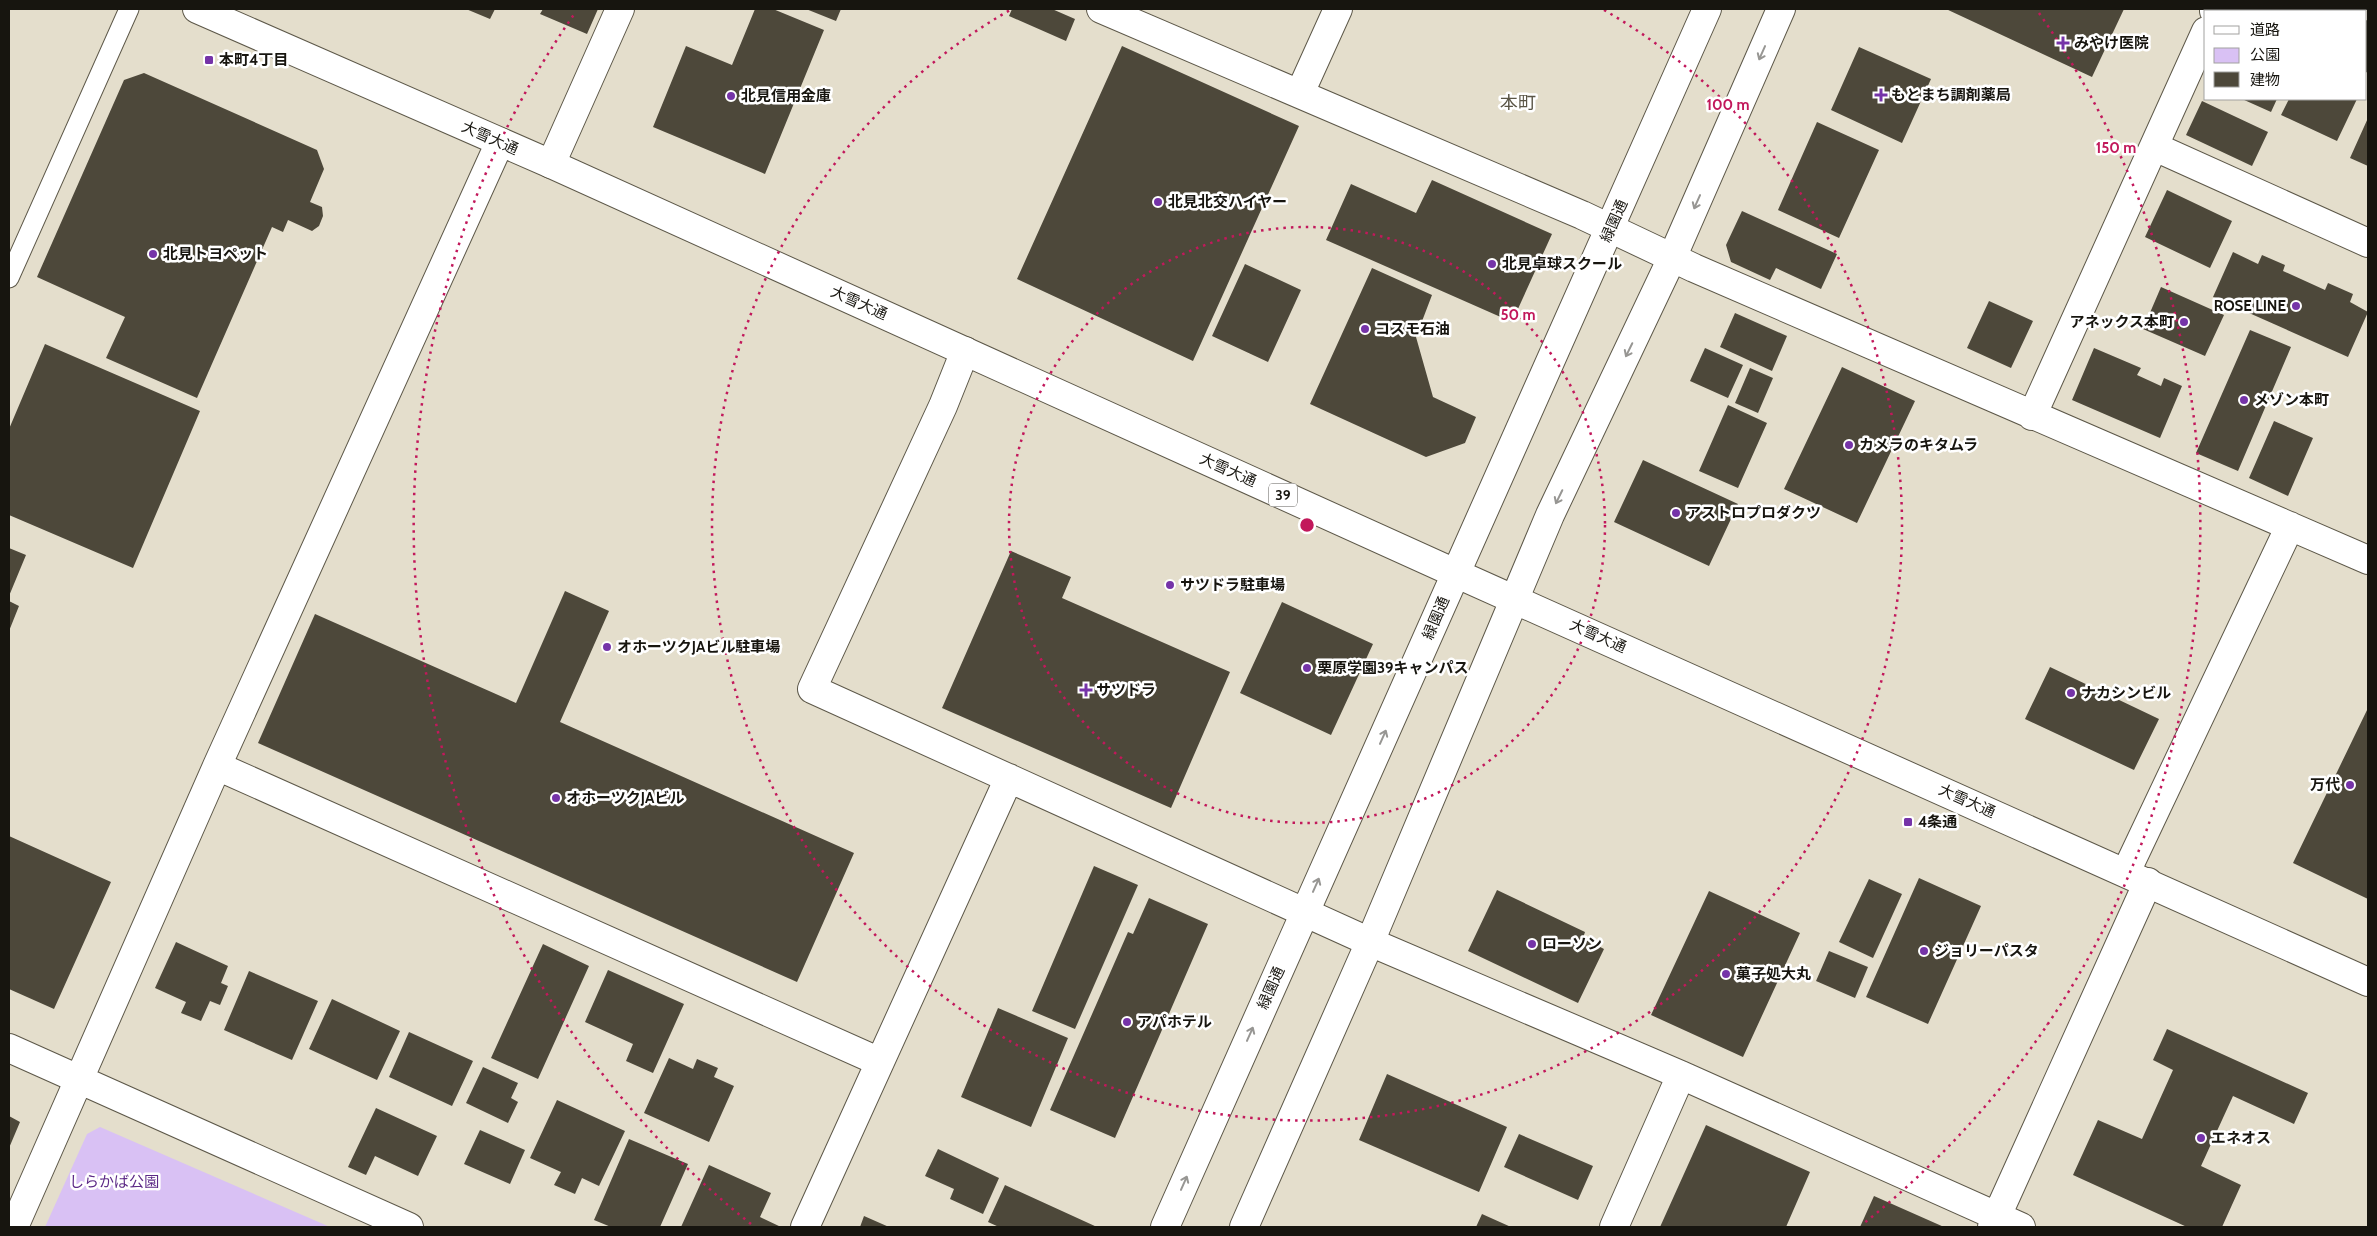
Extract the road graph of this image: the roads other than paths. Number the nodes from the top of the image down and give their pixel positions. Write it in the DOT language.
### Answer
graph roads {
  1 [pos="129,9"];
  2 [pos="197,9"];
  3 [pos="620,9"];
  4 [pos="1101,9"];
  5 [pos="1338,9"];
  6 [pos="1706,9"];
  7 [pos="1781,9"];
  8 [pos="2204,36"];
  9 [pos="1300,93"];
  10 [pos="500,142"];
  11 [pos="2155,147"];
  12 [pos="551,164"];
  13 [pos="1610,230"];
  14 [pos="2368,243"];
  15 [pos="1672,258"];
  16 [pos="9,278"];
  17 [pos="965,351"];
  18 [pos="2032,416"];
  19 [pos="2290,526"];
  20 [pos="2368,560"];
  21 [pos="1455,573"];
  22 [pos="1516,598"];
  23 [pos="217,766"];
  24 [pos="1009,778"];
  25 [pos="2137,877"];
  26 [pos="1304,912"];
  27 [pos="1370,942"];
  28 [pos="2368,982"];
  29 [pos="9,1048"];
  30 [pos="880,1062"];
  31 [pos="1681,1075"];
  32 [pos="79,1079"];
  33 [pos="2003,1224"];
  34 [pos="14,1227"];
  35 [pos="409,1227"];
  36 [pos="805,1227"];
  37 [pos="1165,1227"];
  38 [pos="1244,1227"];
  39 [pos="1614,1227"];
  1 -- 16 [label="lane"];
  2 -- 10 [label="main road, 大雪大通 / 39"];
  3 -- 12 [label="main road"];
  4 -- 9 [label="main road"];
  5 -- 9 [label="main road"];
  6 -- 13 [label="main road, 緑園通"];
  7 -- 15 [label="main road, one-way"];
  8 -- 11 [label="main road"];
  9 -- 13 [label="main road"];
  10 -- 12 [label="main road, 大雪大通 / 39"];
  10 -- 23 [label="main road"];
  11 -- 14 [label="main road"];
  11 -- 18 [label="main road"];
  12 -- 17 [label="main road, 大雪大通 / 39"];
  13 -- 15 [label="main road"];
  13 -- 21 [label="main road, 緑園通"];
  15 -- 18 [label="main road"];
  15 -- 22 [label="main road, one-way"];
  17 -- 21 [label="main road, 大雪大通 / 39"];
  17 -- 24 [label="main road"];
  18 -- 19 [label="main road"];
  19 -- 20 [label="main road"];
  19 -- 25 [label="main road"];
  21 -- 22 [label="main road, 大雪大通 / 39"];
  26 -- 21 [label="main road, 緑園通, one-way"];
  22 -- 25 [label="main road, 大雪大通 / 39"];
  22 -- 27 [label="main road"];
  23 -- 30 [label="main road"];
  23 -- 32 [label="main road"];
  24 -- 26 [label="main road"];
  24 -- 30 [label="main road"];
  25 -- 28 [label="main road, 大雪大通 / 39"];
  25 -- 33 [label="main road"];
  26 -- 27 [label="main road"];
  37 -- 26 [label="main road, 緑園通, one-way"];
  27 -- 31 [label="main road"];
  27 -- 38 [label="main road"];
  29 -- 32 [label="main road"];
  30 -- 36 [label="main road"];
  31 -- 33 [label="main road"];
  31 -- 39 [label="main road"];
  32 -- 34 [label="main road"];
  32 -- 35 [label="main road"];
}
